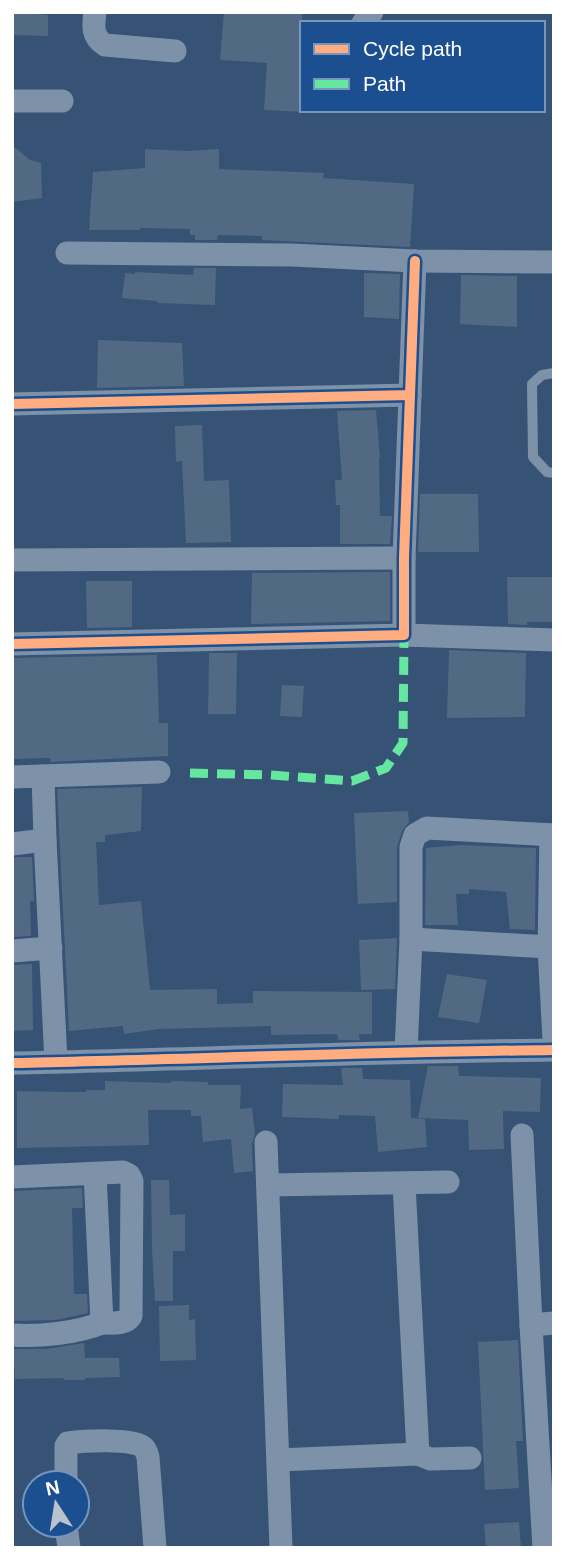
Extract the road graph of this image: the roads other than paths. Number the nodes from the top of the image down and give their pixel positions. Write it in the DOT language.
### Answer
graph roads {
  1 [pos="95,12"];
  2 [pos="175,51"];
  3 [pos="12,101"];
  4 [pos="62,101"];
  5 [pos="67,253"];
  6 [pos="415,261"];
  7 [pos="554,262"];
  8 [pos="554,373"];
  9 [pos="410,395"];
  10 [pos="12,404"];
  11 [pos="554,473"];
  12 [pos="404,558"];
  13 [pos="12,560"];
  14 [pos="404,635"];
  15 [pos="554,640"];
  16 [pos="12,644"];
  17 [pos="159,772"];
  18 [pos="43,776"];
  19 [pos="12,777"];
  20 [pos="552,835"];
  21 [pos="45,840"];
  22 [pos="12,844"];
  23 [pos="411,939"];
  24 [pos="551,947"];
  25 [pos="51,948"];
  26 [pos="12,951"];
  27 [pos="554,1040"];
  28 [pos="554,1051"];
  29 [pos="406,1052"];
  30 [pos="56,1062"];
  31 [pos="12,1063"];
  32 [pos="523,1135"];
  33 [pos="267,1142"];
  34 [pos="95,1174"];
  35 [pos="12,1177"];
  36 [pos="448,1182"];
  37 [pos="404,1184"];
  38 [pos="268,1185"];
  39 [pos="102,1323"];
  40 [pos="554,1323"];
  41 [pos="531,1325"];
  42 [pos="12,1335"];
  43 [pos="418,1454"];
  44 [pos="470,1458"];
  45 [pos="278,1460"];
  46 [pos="66,1469"];
  47 [pos="155,1548"];
  48 [pos="281,1548"];
  49 [pos="544,1548"];
  1 -- 2 [label="street"];
  3 -- 4 [label="street"];
  5 -- 6 [label="street"];
  6 -- 7 [label="street"];
  6 -- 9 [label="street"];
  8 -- 11 [label="lane"];
  9 -- 10 [label="street"];
  9 -- 12 [label="street"];
  12 -- 13 [label="street"];
  12 -- 14 [label="street"];
  14 -- 15 [label="street"];
  14 -- 16 [label="street"];
  17 -- 18 [label="street"];
  18 -- 19 [label="street"];
  18 -- 21 [label="street"];
  20 -- 23 [label="street"];
  20 -- 24 [label="street"];
  21 -- 22 [label="street"];
  21 -- 25 [label="street"];
  23 -- 24 [label="street"];
  23 -- 29 [label="street"];
  24 -- 27 [label="street"];
  25 -- 26 [label="street"];
  25 -- 30 [label="street"];
  28 -- 29 [label="street"];
  29 -- 30 [label="street"];
  30 -- 31 [label="street"];
  32 -- 41 [label="street"];
  33 -- 38 [label="street"];
  34 -- 35 [label="street"];
  34 -- 39 [label="street"];
  34 -- 39 [label="street"];
  36 -- 37 [label="street"];
  37 -- 38 [label="street"];
  37 -- 43 [label="street"];
  38 -- 45 [label="street"];
  39 -- 42 [label="street"];
  40 -- 41 [label="street"];
  41 -- 49 [label="street"];
  43 -- 44 [label="street"];
  43 -- 45 [label="street"];
  45 -- 48 [label="street"];
  46 -- 47 [label="street"];
}
